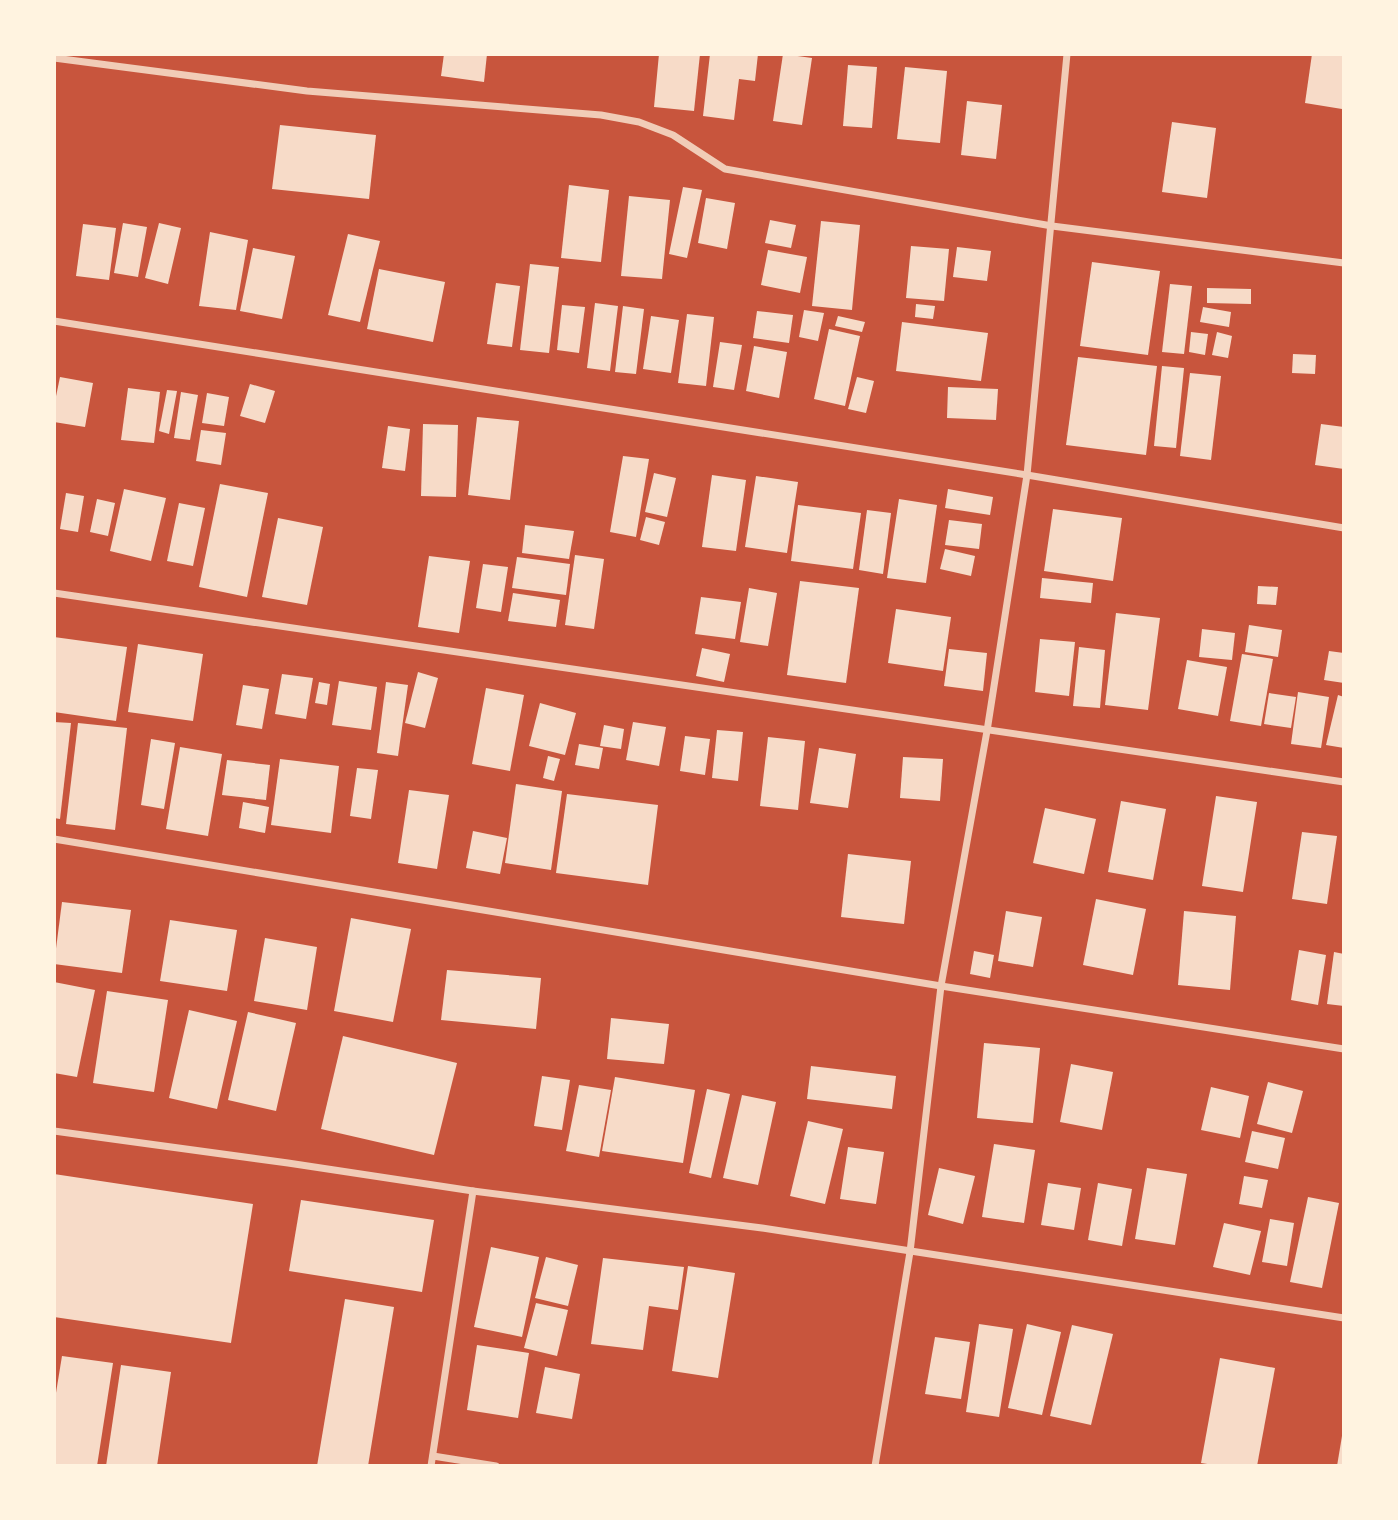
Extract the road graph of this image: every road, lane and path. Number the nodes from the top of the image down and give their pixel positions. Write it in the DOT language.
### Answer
graph roads {
  1 [pos="1067,54"];
  2 [pos="54,58"];
  3 [pos="1052,226"];
  4 [pos="1344,263"];
  5 [pos="54,321"];
  6 [pos="1027,475"];
  7 [pos="1344,528"];
  8 [pos="54,593"];
  9 [pos="987,731"];
  10 [pos="1344,782"];
  11 [pos="54,839"];
  12 [pos="941,986"];
  13 [pos="1344,1049"];
  14 [pos="54,1131"];
  15 [pos="473,1191"];
  16 [pos="910,1252"];
  17 [pos="1344,1318"];
  18 [pos="433,1455"];
  19 [pos="431,1466"];
  20 [pos="496,1466"];
  21 [pos="875,1466"];
  1 -- 3 [label="street"];
  2 -- 3 [label="street"];
  3 -- 4 [label="street"];
  3 -- 6 [label="street"];
  5 -- 6 [label="street"];
  6 -- 7 [label="street"];
  6 -- 9 [label="street"];
  8 -- 9 [label="street"];
  9 -- 10 [label="street"];
  9 -- 12 [label="street"];
  11 -- 12 [label="street"];
  12 -- 13 [label="street"];
  12 -- 16 [label="street"];
  14 -- 15 [label="street"];
  15 -- 16 [label="street"];
  15 -- 18 [label="street"];
  16 -- 17 [label="street"];
  16 -- 21 [label="street"];
  18 -- 19 [label="street"];
  18 -- 20 [label="street"];
}
